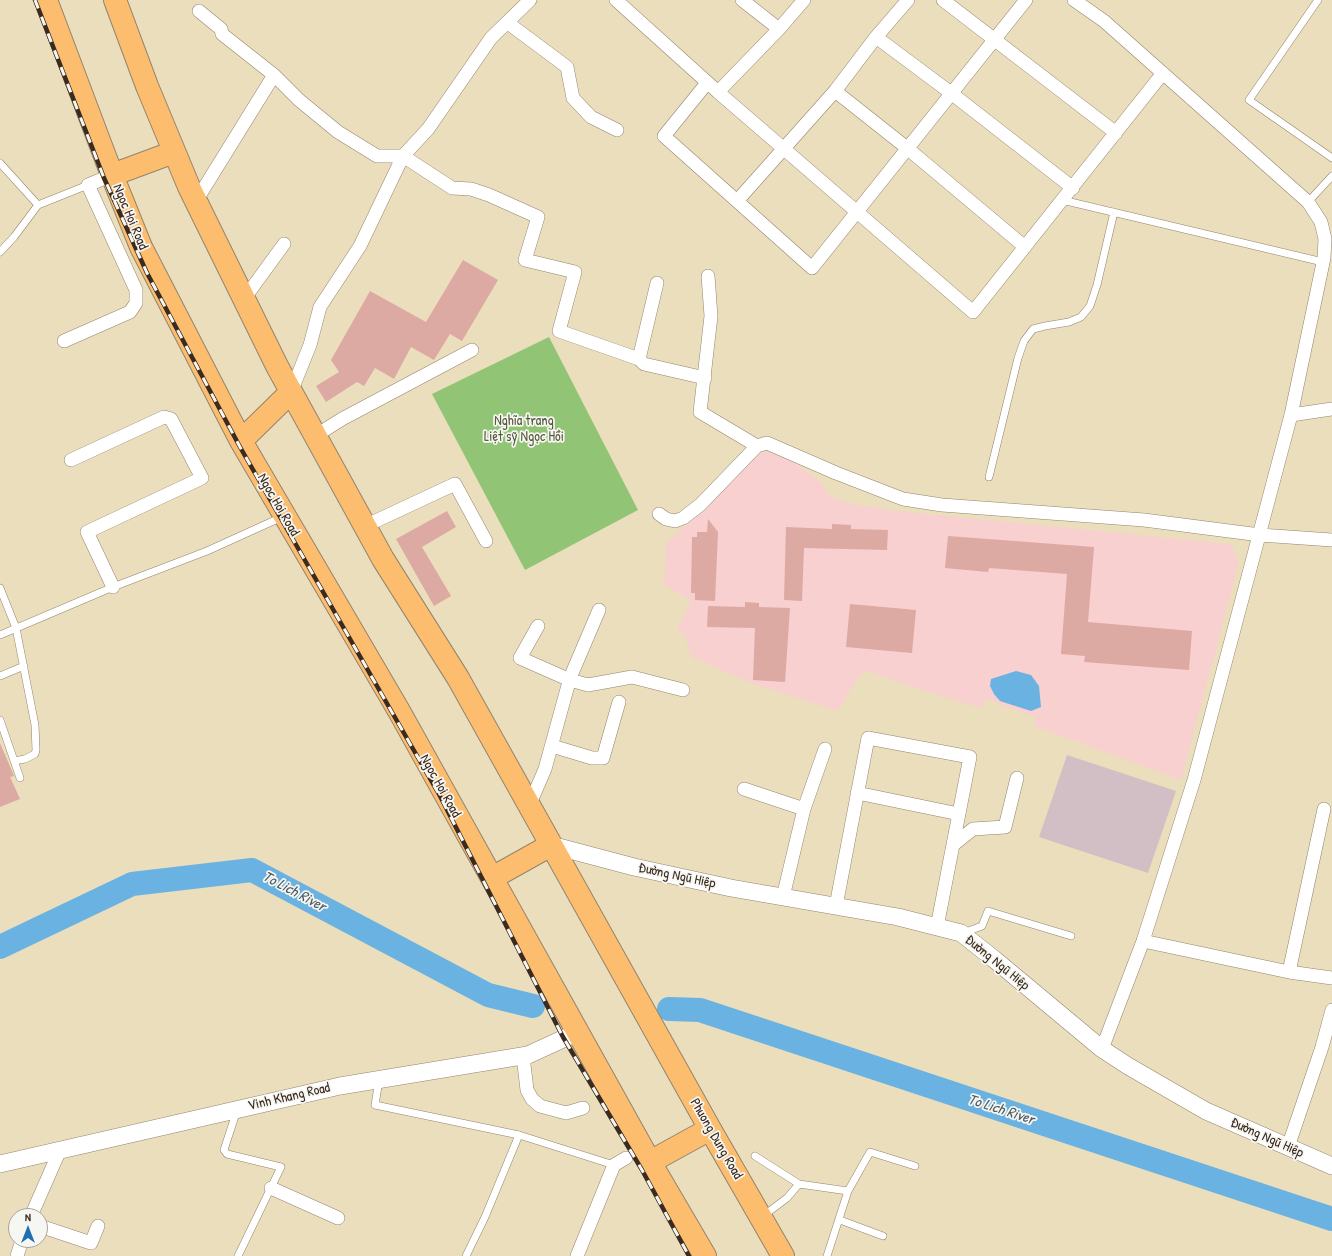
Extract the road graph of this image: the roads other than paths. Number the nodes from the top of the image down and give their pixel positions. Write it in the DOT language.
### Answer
graph roads {
  1 [pos="46,0"];
  2 [pos="114,0"];
  3 [pos="530,0"];
  4 [pos="616,0"];
  5 [pos="742,0"];
  6 [pos="804,0"];
  7 [pos="908,0"];
  8 [pos="944,0"];
  9 [pos="1026,0"];
  10 [pos="1074,0"];
  11 [pos="1318,0"];
  12 [pos="199,10"];
  13 [pos="508,23"];
  14 [pos="779,29"];
  15 [pos="876,37"];
  16 [pos="994,38"];
  17 [pos="1163,73"];
  18 [pos="274,75"];
  19 [pos="707,83"];
  20 [pos="835,91"];
  21 [pos="718,92"];
  22 [pos="951,93"];
  23 [pos="617,130"];
  24 [pos="1116,133"];
  25 [pos="784,148"];
  26 [pos="907,148"];
  27 [pos="174,152"];
  28 [pos="402,156"];
  29 [pos="1332,158"];
  30 [pos="0,163"];
  31 [pos="112,175"];
  32 [pos="1332,176"];
  33 [pos="88,185"];
  34 [pos="1073,188"];
  35 [pos="1062,200"];
  36 [pos="196,201"];
  37 [pos="737,201"];
  38 [pos="1308,202"];
  39 [pos="38,205"];
  40 [pos="856,212"];
  41 [pos="1114,212"];
  42 [pos="284,244"];
  43 [pos="1025,247"];
  44 [pos="0,252"];
  45 [pos="1323,262"];
  46 [pos="708,276"];
  47 [pos="657,283"];
  48 [pos="244,299"];
  49 [pos="64,341"];
  50 [pos="472,350"];
  51 [pos="639,359"];
  52 [pos="705,378"];
  53 [pos="291,392"];
  54 [pos="1332,409"];
  55 [pos="1291,415"];
  56 [pos="315,436"];
  57 [pos="241,441"];
  58 [pos="757,446"];
  59 [pos="71,460"];
  60 [pos="989,477"];
  61 [pos="659,514"];
  62 [pos="284,516"];
  63 [pos="365,526"];
  64 [pos="1260,535"];
  65 [pos="1332,540"];
  66 [pos="486,542"];
  67 [pos="113,587"];
  68 [pos="0,588"];
  69 [pos="599,610"];
  70 [pos="538,626"];
  71 [pos="16,628"];
  72 [pos="0,635"];
  73 [pos="24,666"];
  74 [pos="0,676"];
  75 [pos="570,680"];
  76 [pos="683,690"];
  77 [pos="619,702"];
  78 [pos="0,720"];
  79 [pos="552,746"];
  80 [pos="825,749"];
  81 [pos="14,761"];
  82 [pos="20,778"];
  83 [pos="1017,778"];
  84 [pos="744,789"];
  85 [pos="858,792"];
  86 [pos="529,806"];
  87 [pos="804,809"];
  88 [pos="1324,809"];
  89 [pos="959,814"];
  90 [pos="551,845"];
  91 [pos="953,845"];
  92 [pos="492,878"];
  93 [pos="783,897"];
  94 [pos="836,906"];
  95 [pos="937,927"];
  96 [pos="961,933"];
  97 [pos="1071,936"];
  98 [pos="1143,941"];
  99 [pos="1289,972"];
  100 [pos="1332,978"];
  101 [pos="1332,1010"];
  102 [pos="578,1032"];
  103 [pos="1102,1049"];
  104 [pos="523,1056"];
  105 [pos="379,1079"];
  106 [pos="583,1108"];
  107 [pos="237,1109"];
  108 [pos="710,1129"];
  109 [pos="519,1135"];
  110 [pos="1288,1147"];
  111 [pos="60,1150"];
  112 [pos="755,1156"];
  113 [pos="626,1158"];
  114 [pos="650,1162"];
  115 [pos="0,1164"];
  116 [pos="614,1165"];
  117 [pos="915,1166"];
  118 [pos="1332,1166"];
  119 [pos="799,1184"];
  120 [pos="271,1188"];
  121 [pos="848,1191"];
  122 [pos="35,1208"];
  123 [pos="760,1217"];
  124 [pos="338,1218"];
  125 [pos="840,1220"];
  126 [pos="98,1226"];
  127 [pos="48,1229"];
  128 [pos="883,1236"];
  129 [pos="238,1256"];
  130 [pos="466,1256"];
  131 [pos="577,1256"];
  132 [pos="705,1256"];
  133 [pos="783,1256"];
  134 [pos="827,1256"];
  1 -- 31 [label="highway, Ngoc Hoi Road"];
  2 -- 27 [label="highway"];
  3 -- 13 [label="street"];
  4 -- 19 [label="street"];
  5 -- 14 [label="street"];
  6 -- 14 [label="street"];
  7 -- 15 [label="street"];
  8 -- 16 [label="street"];
  9 -- 16 [label="street"];
  10 -- 17 [label="street"];
  11 -- 29 [label="lane"];
  12 -- 18 [label="street"];
  13 -- 23 [label="street"];
  13 -- 28 [label="street"];
  14 -- 21 [label="street"];
  15 -- 20 [label="street"];
  15 -- 22 [label="street"];
  16 -- 22 [label="street"];
  16 -- 24 [label="street"];
  17 -- 24 [label="street"];
  17 -- 38 [label="street"];
  18 -- 28 [label="street"];
  18 -- 36 [label="street"];
  19 -- 21 [label="street"];
  19 -- 37 [label="street"];
  20 -- 25 [label="street"];
  20 -- 26 [label="street"];
  21 -- 25 [label="street"];
  22 -- 26 [label="street"];
  22 -- 34 [label="street"];
  24 -- 34 [label="street"];
  25 -- 37 [label="street"];
  25 -- 40 [label="street"];
  26 -- 40 [label="street"];
  26 -- 43 [label="street"];
  27 -- 31 [label="highway"];
  27 -- 36 [label="highway"];
  28 -- 51 [label="street"];
  28 -- 53 [label="street"];
  30 -- 39 [label="lane"];
  31 -- 33 [label="street"];
  31 -- 57 [label="highway, Ngoc Hoi Road"];
  32 -- 38 [label="lane"];
  33 -- 39 [label="lane"];
  33 -- 49 [label="street"];
  34 -- 35 [label="street"];
  35 -- 41 [label="lane"];
  35 -- 43 [label="street"];
  36 -- 48 [label="highway"];
  37 -- 40 [label="street"];
  38 -- 45 [label="street"];
  39 -- 44 [label="lane"];
  40 -- 43 [label="street"];
  41 -- 45 [label="lane"];
  41 -- 60 [label="lane"];
  42 -- 48 [label="street"];
  45 -- 55 [label="street"];
  46 -- 52 [label="street"];
  47 -- 51 [label="street"];
  48 -- 53 [label="highway"];
  50 -- 56 [label="street"];
  51 -- 52 [label="street"];
  52 -- 58 [label="street"];
  53 -- 56 [label="highway"];
  53 -- 57 [label="highway"];
  54 -- 55 [label="street"];
  55 -- 64 [label="street"];
  56 -- 63 [label="highway"];
  57 -- 62 [label="highway, Ngoc Hoi Road"];
  58 -- 61 [label="street"];
  58 -- 64 [label="street"];
  59 -- 67 [label="street"];
  62 -- 67 [label="lane"];
  62 -- 92 [label="highway, Ngoc Hoi Road"];
  63 -- 66 [label="street"];
  63 -- 86 [label="highway"];
  64 -- 65 [label="street"];
  64 -- 98 [label="street"];
  67 -- 71 [label="lane"];
  68 -- 71 [label="lane"];
  69 -- 75 [label="street"];
  70 -- 75 [label="street"];
  71 -- 72 [label="lane"];
  71 -- 73 [label="lane"];
  73 -- 74 [label="lane"];
  73 -- 81 [label="lane"];
  75 -- 76 [label="street"];
  75 -- 79 [label="street"];
  77 -- 79 [label="street"];
  78 -- 81 [label="lane"];
  79 -- 86 [label="street"];
  80 -- 87 [label="street"];
  81 -- 82 [label="lane"];
  83 -- 91 [label="street"];
  84 -- 87 [label="street"];
  85 -- 89 [label="street"];
  85 -- 89 [label="street"];
  85 -- 94 [label="street"];
  86 -- 90 [label="highway"];
  87 -- 93 [label="street"];
  88 -- 99 [label="street"];
  89 -- 91 [label="street"];
  90 -- 92 [label="highway"];
  90 -- 93 [label="street, Đường Ngũ Hiệp"];
  90 -- 108 [label="highway, Phuong Dung Road"];
  91 -- 95 [label="street"];
  92 -- 102 [label="highway, Ngoc Hoi Road"];
  93 -- 94 [label="street, Đường Ngũ Hiệp"];
  94 -- 95 [label="street, Đường Ngũ Hiệp"];
  95 -- 96 [label="street, Đường Ngũ Hiệp"];
  96 -- 97 [label="lane"];
  96 -- 103 [label="street, Đường Ngũ Hiệp"];
  98 -- 99 [label="street"];
  98 -- 103 [label="street"];
  99 -- 100 [label="street"];
  101 -- 110 [label="street"];
  102 -- 104 [label="street, Vinh Khang Road"];
  102 -- 114 [label="highway"];
  103 -- 110 [label="street, Đường Ngũ Hiệp"];
  104 -- 105 [label="street, Vinh Khang Road"];
  104 -- 106 [label="street"];
  105 -- 107 [label="street, Vinh Khang Road"];
  105 -- 109 [label="lane"];
  107 -- 111 [label="street, Vinh Khang Road"];
  107 -- 120 [label="lane"];
  108 -- 114 [label="highway"];
  108 -- 123 [label="highway, Phuong Dung Road"];
  109 -- 116 [label="lane"];
  109 -- 130 [label="lane"];
  110 -- 118 [label="street, Đường Ngũ Hiệp"];
  111 -- 115 [label="street, Vinh Khang Road"];
  111 -- 122 [label="street"];
  112 -- 119 [label="lane"];
  113 -- 116 [label="street"];
  114 -- 132 [label="highway"];
  116 -- 131 [label="street"];
  117 -- 121 [label="lane"];
  119 -- 121 [label="lane"];
  119 -- 123 [label="lane"];
  120 -- 124 [label="street"];
  120 -- 129 [label="lane"];
  121 -- 125 [label="lane"];
  123 -- 133 [label="highway, Phuong Dung Road"];
  125 -- 128 [label="lane"];
  125 -- 134 [label="lane"];
  126 -- 127 [label="street"];
}
